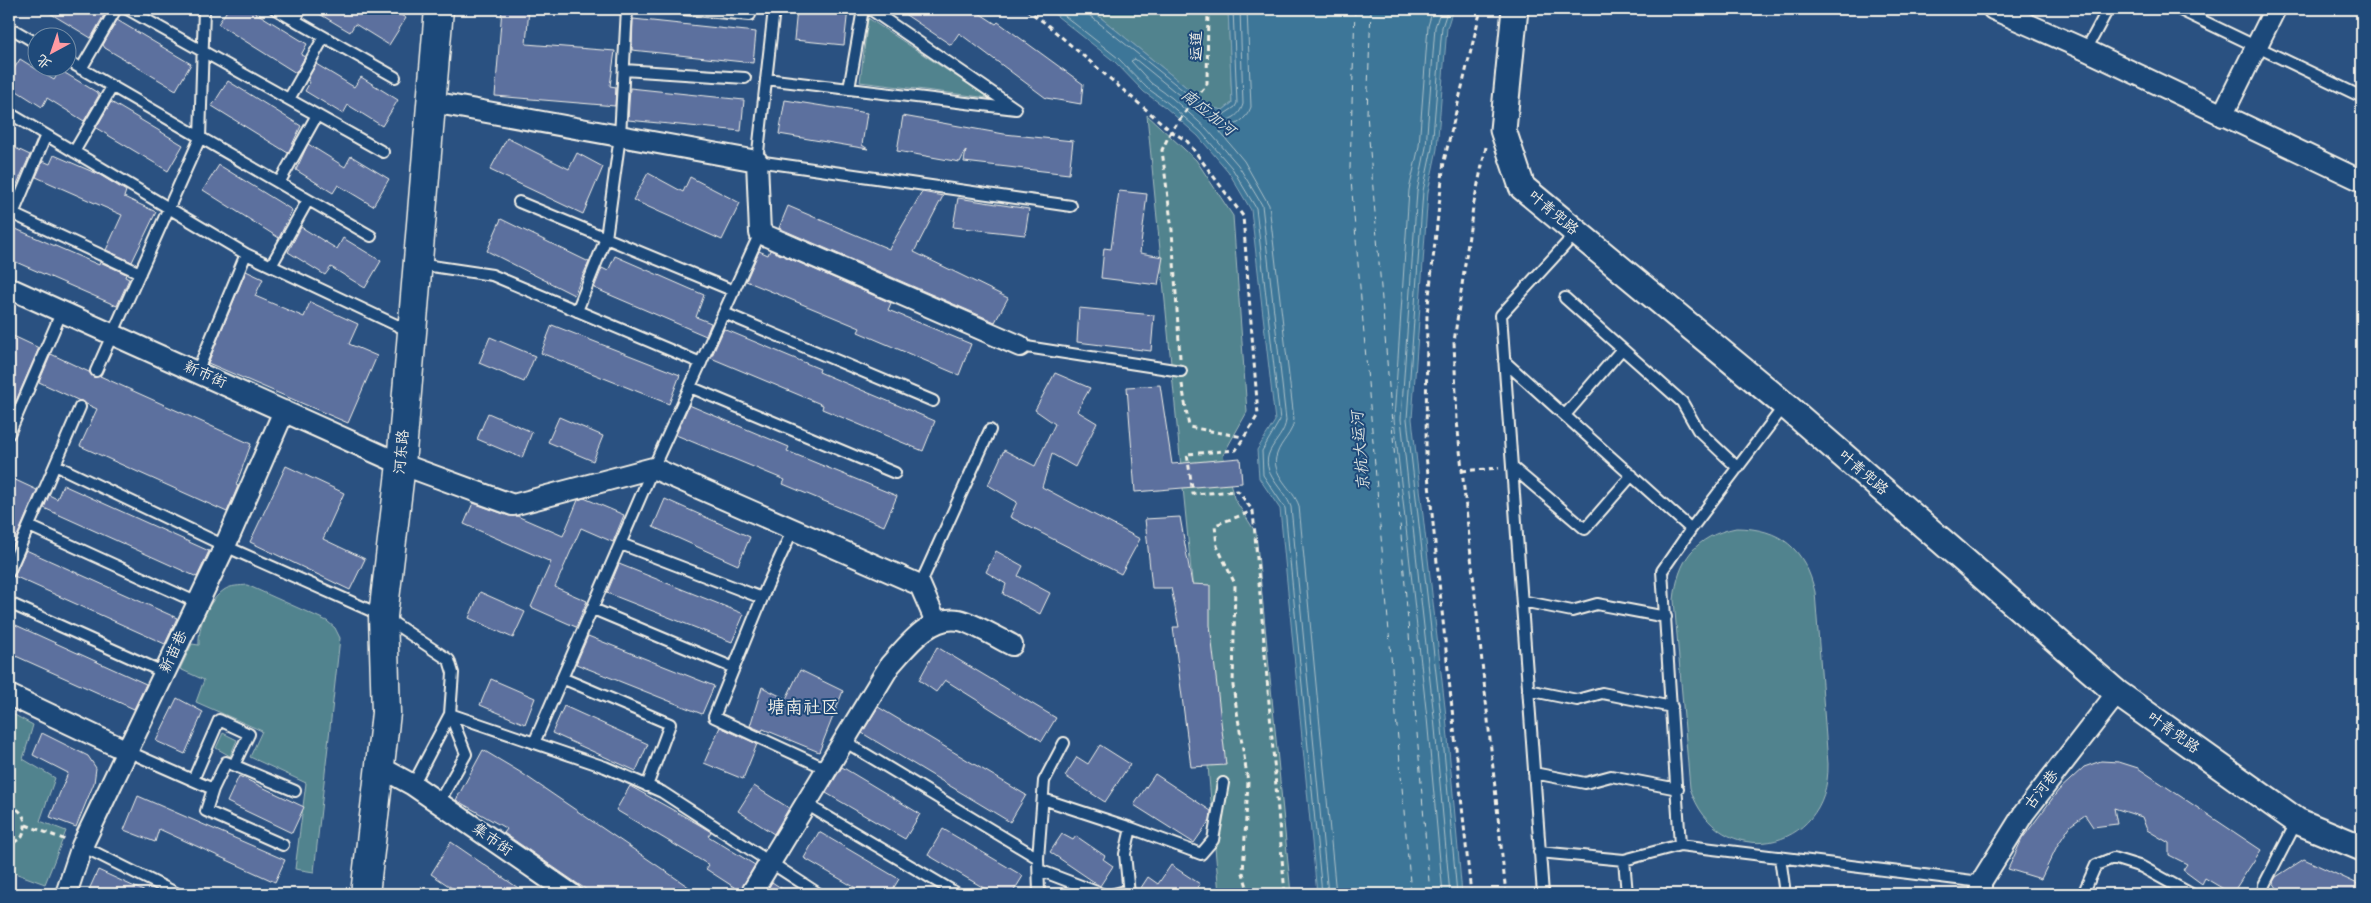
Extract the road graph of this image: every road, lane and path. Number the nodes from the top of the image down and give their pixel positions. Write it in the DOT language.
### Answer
graph roads {
  1 [pos="116,9"];
  2 [pos="127,9"];
  3 [pos="204,9"];
  4 [pos="275,9"];
  5 [pos="301,9"];
  6 [pos="439,9"];
  7 [pos="627,9"];
  8 [pos="683,9"];
  9 [pos="774,9"];
  10 [pos="863,9"];
  11 [pos="870,9"];
  12 [pos="1026,9"];
  13 [pos="1208,9"];
  14 [pos="1481,9"];
  15 [pos="1515,9"];
  16 [pos="1993,9"];
  17 [pos="2108,9"];
  18 [pos="2178,9"];
  19 [pos="2275,9"];
  20 [pos="750,15"];
  21 [pos="294,20"];
  22 [pos="9,27"];
  23 [pos="324,37"];
  24 [pos="28,38"];
  25 [pos="2257,46"];
  26 [pos="2086,50"];
  27 [pos="203,51"];
  28 [pos="78,67"];
  29 [pos="81,69"];
  30 [pos="624,70"];
  31 [pos="395,77"];
  32 [pos="745,78"];
  33 [pos="766,79"];
  34 [pos="112,87"];
  35 [pos="849,89"];
  36 [pos="2362,97"];
  37 [pos="289,99"];
  38 [pos="432,102"];
  39 [pos="9,113"];
  40 [pos="318,116"];
  41 [pos="2222,116"];
  42 [pos="1172,131"];
  43 [pos="46,135"];
  44 [pos="620,136"];
  45 [pos="200,138"];
  46 [pos="1488,141"];
  47 [pos="74,152"];
  48 [pos="382,152"];
  49 [pos="757,161"];
  50 [pos="2362,181"];
  51 [pos="279,183"];
  52 [pos="308,200"];
  53 [pos="519,202"];
  54 [pos="1071,206"];
  55 [pos="169,208"];
  56 [pos="1577,232"];
  57 [pos="760,233"];
  58 [pos="371,236"];
  59 [pos="606,238"];
  60 [pos="246,254"];
  61 [pos="418,264"];
  62 [pos="270,266"];
  63 [pos="140,273"];
  64 [pos="9,288"];
  65 [pos="734,291"];
  66 [pos="1565,298"];
  67 [pos="62,311"];
  68 [pos="577,311"];
  69 [pos="724,313"];
  70 [pos="412,332"];
  71 [pos="112,334"];
  72 [pos="1020,346"];
  73 [pos="1622,349"];
  74 [pos="1504,361"];
  75 [pos="701,363"];
  76 [pos="96,371"];
  77 [pos="1181,371"];
  78 [pos="197,372"];
  79 [pos="690,388"];
  80 [pos="933,401"];
  81 [pos="1785,405"];
  82 [pos="80,407"];
  83 [pos="284,411"];
  84 [pos="1565,416"];
  85 [pos="990,430"];
  86 [pos="9,434"];
  87 [pos="1243,437"];
  88 [pos="401,464"];
  89 [pos="55,465"];
  90 [pos="1512,467"];
  91 [pos="653,468"];
  92 [pos="1738,468"];
  93 [pos="1462,471"];
  94 [pos="895,474"];
  95 [pos="1632,475"];
  96 [pos="1253,511"];
  97 [pos="29,526"];
  98 [pos="1692,528"];
  99 [pos="793,529"];
  100 [pos="621,544"];
  101 [pos="225,546"];
  102 [pos="9,572"];
  103 [pos="920,584"];
  104 [pos="762,598"];
  105 [pos="1522,601"];
  106 [pos="9,603"];
  107 [pos="198,603"];
  108 [pos="593,609"];
  109 [pos="383,616"];
  110 [pos="1666,617"];
  111 [pos="936,622"];
  112 [pos="1012,645"];
  113 [pos="734,668"];
  114 [pos="165,673"];
  115 [pos="562,678"];
  116 [pos="1528,690"];
  117 [pos="2117,693"];
  118 [pos="9,695"];
  119 [pos="1672,707"];
  120 [pos="450,714"];
  121 [pos="844,741"];
  122 [pos="534,743"];
  123 [pos="1064,743"];
  124 [pos="128,752"];
  125 [pos="234,766"];
  126 [pos="380,767"];
  127 [pos="827,769"];
  128 [pos="1534,773"];
  129 [pos="193,780"];
  130 [pos="1222,782"];
  131 [pos="414,785"];
  132 [pos="647,786"];
  133 [pos="213,789"];
  134 [pos="1678,790"];
  135 [pos="295,791"];
  136 [pos="1043,799"];
  137 [pos="439,802"];
  138 [pos="806,804"];
  139 [pos="9,805"];
  140 [pos="2297,821"];
  141 [pos="26,825"];
  142 [pos="1131,828"];
  143 [pos="283,845"];
  144 [pos="1680,845"];
  145 [pos="9,846"];
  146 [pos="82,846"];
  147 [pos="2362,848"];
  148 [pos="1539,852"];
  149 [pos="1780,857"];
  150 [pos="1038,858"];
  151 [pos="1624,860"];
  152 [pos="770,864"];
  153 [pos="1039,870"];
  154 [pos="1981,888"];
  155 [pos="941,890"];
  156 [pos="1129,892"];
  157 [pos="66,894"];
  158 [pos="178,894"];
  159 [pos="365,894"];
  160 [pos="571,894"];
  161 [pos="751,894"];
  162 [pos="820,894"];
  163 [pos="958,894"];
  164 [pos="1039,894"];
  165 [pos="1102,894"];
  166 [pos="1114,894"];
  167 [pos="1249,894"];
  168 [pos="1285,894"];
  169 [pos="1471,894"];
  170 [pos="1506,894"];
  171 [pos="1543,894"];
  172 [pos="1626,894"];
  173 [pos="1785,894"];
  174 [pos="2083,894"];
  175 [pos="2190,894"];
  176 [pos="2263,894"];
  1 -- 29 [label="lane"];
  2 -- 27 [label="lane"];
  3 -- 27 [label="lane"];
  4 -- 21 [label="lane"];
  5 -- 21 [label="lane"];
  6 -- 38 [label="main road, 河东路"];
  7 -- 30 [label="lane"];
  8 -- 20 [label="lane"];
  9 -- 33 [label="lane"];
  10 -- 35 [label="lane"];
  11 -- 35 [label="lane"];
  12 -- 42 [label="path"];
  13 -- 42 [label="path, 运道"];
  14 -- 169 [label="path"];
  15 -- 56 [label="street, 叶青兜路"];
  16 -- 26 [label="street"];
  17 -- 26 [label="lane"];
  18 -- 25 [label="lane"];
  19 -- 25 [label="street"];
  21 -- 23 [label="lane"];
  22 -- 24 [label="lane"];
  23 -- 31 [label="lane"];
  23 -- 37 [label="lane"];
  25 -- 36 [label="lane"];
  25 -- 41 [label="street"];
  26 -- 41 [label="street"];
  27 -- 37 [label="lane"];
  27 -- 45 [label="lane"];
  28 -- 29 [label="lane"];
  29 -- 34 [label="lane"];
  30 -- 32 [label="lane"];
  30 -- 44 [label="lane"];
  33 -- 35 [label="lane"];
  33 -- 49 [label="lane"];
  34 -- 45 [label="lane"];
  34 -- 47 [label="lane"];
  37 -- 40 [label="lane"];
  38 -- 44 [label="street"];
  38 -- 61 [label="main road, 河东路"];
  39 -- 43 [label="lane"];
  40 -- 48 [label="lane"];
  40 -- 51 [label="lane"];
  41 -- 50 [label="street"];
  42 -- 77 [label="path"];
  42 -- 87 [label="path"];
  43 -- 47 [label="lane"];
  43 -- 63 [label="lane"];
  44 -- 49 [label="street"];
  44 -- 59 [label="lane"];
  45 -- 51 [label="lane"];
  45 -- 55 [label="lane"];
  46 -- 93 [label="path"];
  47 -- 55 [label="lane"];
  49 -- 54 [label="lane"];
  49 -- 57 [label="street"];
  51 -- 52 [label="lane"];
  52 -- 58 [label="lane"];
  52 -- 62 [label="lane"];
  53 -- 59 [label="lane"];
  55 -- 60 [label="lane"];
  55 -- 63 [label="lane"];
  56 -- 74 [label="lane"];
  56 -- 81 [label="street, 叶青兜路"];
  57 -- 65 [label="lane"];
  57 -- 72 [label="street"];
  59 -- 65 [label="lane"];
  59 -- 68 [label="lane"];
  60 -- 62 [label="lane"];
  60 -- 78 [label="lane"];
  61 -- 68 [label="lane"];
  61 -- 70 [label="main road, 河东路"];
  62 -- 70 [label="lane"];
  63 -- 71 [label="lane"];
  64 -- 67 [label="street, 新市街"];
  65 -- 69 [label="lane"];
  66 -- 73 [label="lane"];
  67 -- 71 [label="street, 新市街"];
  67 -- 86 [label="lane"];
  68 -- 75 [label="lane"];
  69 -- 75 [label="lane"];
  69 -- 80 [label="lane"];
  70 -- 88 [label="main road, 河东路"];
  71 -- 76 [label="lane"];
  71 -- 78 [label="street, 新市街"];
  72 -- 77 [label="lane"];
  73 -- 84 [label="lane"];
  73 -- 92 [label="lane"];
  74 -- 84 [label="lane"];
  74 -- 90 [label="lane"];
  75 -- 79 [label="lane"];
  77 -- 87 [label="path"];
  78 -- 83 [label="street, 新市街"];
  79 -- 91 [label="lane"];
  79 -- 94 [label="lane"];
  81 -- 92 [label="lane"];
  81 -- 117 [label="street, 叶青兜路"];
  82 -- 89 [label="lane"];
  83 -- 88 [label="street, 新市街"];
  83 -- 101 [label="street, 新苗巷"];
  84 -- 95 [label="lane"];
  85 -- 103 [label="lane"];
  87 -- 96 [label="path"];
  88 -- 91 [label="street, 新市街"];
  88 -- 109 [label="main road, 河东路"];
  89 -- 97 [label="lane"];
  89 -- 101 [label="lane"];
  90 -- 93 [label="path"];
  90 -- 95 [label="lane"];
  90 -- 105 [label="lane"];
  91 -- 99 [label="street"];
  91 -- 100 [label="lane"];
  92 -- 98 [label="lane"];
  93 -- 170 [label="path"];
  95 -- 98 [label="lane"];
  96 -- 167 [label="path"];
  96 -- 168 [label="path"];
  97 -- 102 [label="lane"];
  97 -- 107 [label="lane"];
  98 -- 110 [label="lane"];
  99 -- 103 [label="street"];
  99 -- 104 [label="lane"];
  100 -- 104 [label="lane"];
  100 -- 108 [label="lane"];
  101 -- 107 [label="street, 新苗巷"];
  101 -- 109 [label="lane"];
  103 -- 111 [label="street"];
  104 -- 113 [label="lane"];
  105 -- 110 [label="lane"];
  105 -- 116 [label="lane"];
  106 -- 114 [label="lane"];
  107 -- 114 [label="street, 新苗巷"];
  108 -- 113 [label="lane"];
  108 -- 115 [label="lane"];
  109 -- 120 [label="lane"];
  109 -- 126 [label="main road, 河东路"];
  110 -- 119 [label="lane"];
  111 -- 112 [label="street"];
  111 -- 121 [label="street"];
  113 -- 127 [label="lane"];
  114 -- 124 [label="street, 新苗巷"];
  115 -- 122 [label="lane"];
  115 -- 132 [label="lane"];
  116 -- 119 [label="lane"];
  116 -- 128 [label="lane"];
  117 -- 140 [label="street, 叶青兜路"];
  117 -- 154 [label="street, 古河巷"];
  118 -- 124 [label="street"];
  119 -- 134 [label="lane"];
  120 -- 122 [label="lane"];
  120 -- 131 [label="lane"];
  120 -- 137 [label="lane"];
  121 -- 127 [label="street"];
  121 -- 150 [label="lane"];
  122 -- 132 [label="lane"];
  123 -- 136 [label="lane"];
  124 -- 129 [label="lane"];
  124 -- 146 [label="street, 新苗巷"];
  125 -- 129 [label="lane"];
  125 -- 133 [label="lane"];
  125 -- 135 [label="lane"];
  126 -- 131 [label="street, 集市街"];
  126 -- 159 [label="main road, 河东路"];
  127 -- 138 [label="street"];
  128 -- 134 [label="lane"];
  128 -- 148 [label="lane"];
  129 -- 133 [label="lane"];
  130 -- 142 [label="lane"];
  131 -- 137 [label="street, 集市街"];
  132 -- 152 [label="lane"];
  133 -- 143 [label="lane"];
  134 -- 144 [label="lane"];
  136 -- 142 [label="lane"];
  136 -- 150 [label="lane"];
  137 -- 160 [label="street, 集市街"];
  138 -- 152 [label="street"];
  138 -- 155 [label="lane"];
  139 -- 141 [label="path"];
  140 -- 147 [label="street, 叶青兜路"];
  140 -- 176 [label="lane"];
  141 -- 145 [label="path"];
  141 -- 146 [label="path"];
  142 -- 156 [label="lane"];
  144 -- 149 [label="lane"];
  144 -- 151 [label="lane"];
  146 -- 157 [label="street, 新苗巷"];
  146 -- 158 [label="lane"];
  148 -- 151 [label="lane"];
  148 -- 171 [label="lane"];
  149 -- 154 [label="lane"];
  149 -- 173 [label="lane"];
  150 -- 153 [label="lane"];
  151 -- 172 [label="lane"];
  152 -- 161 [label="street"];
  152 -- 162 [label="lane"];
  153 -- 164 [label="lane"];
  153 -- 165 [label="lane"];
  155 -- 163 [label="lane"];
  156 -- 166 [label="lane"];
  174 -- 175 [label="lane"];
}
